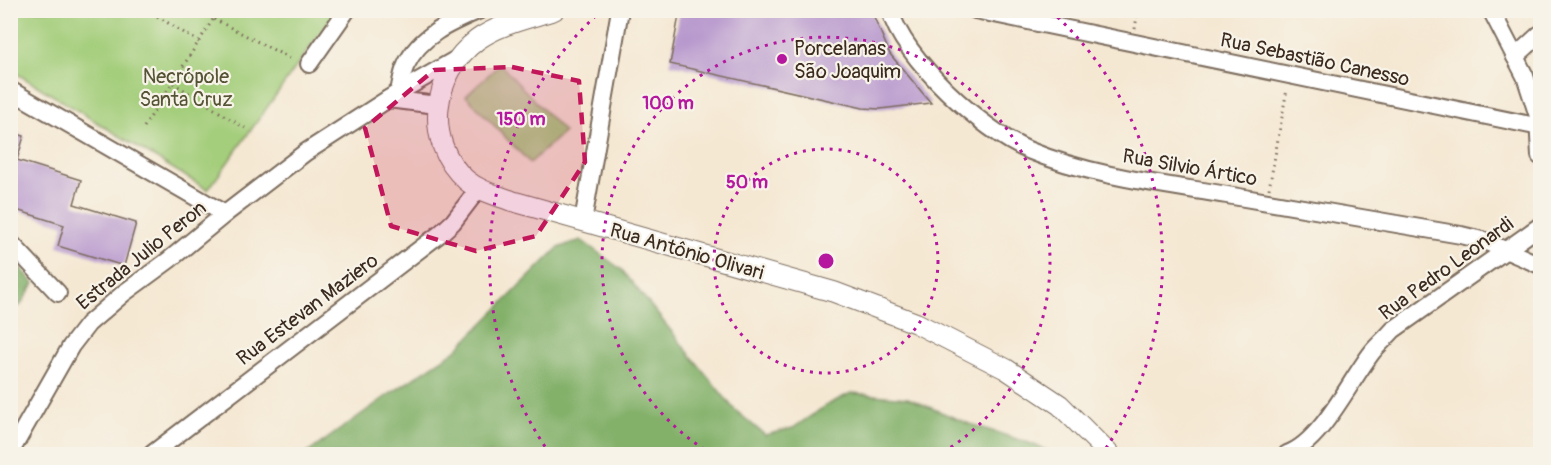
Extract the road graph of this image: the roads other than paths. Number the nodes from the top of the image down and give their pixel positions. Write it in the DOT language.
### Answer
graph roads {
  1 [pos="347,10"];
  2 [pos="480,10"];
  3 [pos="554,10"];
  4 [pos="620,10"];
  5 [pos="890,10"];
  6 [pos="975,10"];
  7 [pos="1491,10"];
  8 [pos="1540,34"];
  9 [pos="1515,57"];
  10 [pos="456,60"];
  11 [pos="301,62"];
  12 [pos="10,90"];
  13 [pos="393,96"];
  14 [pos="437,105"];
  15 [pos="1540,126"];
  16 [pos="1540,156"];
  17 [pos="479,189"];
  18 [pos="225,214"];
  19 [pos="583,221"];
  20 [pos="1540,226"];
  21 [pos="10,242"];
  22 [pos="1506,251"];
  23 [pos="1540,265"];
  24 [pos="58,293"];
  25 [pos="10,453"];
  26 [pos="21,454"];
  27 [pos="152,454"];
  28 [pos="1108,454"];
  29 [pos="1287,454"];
  1 -- 11 [label="street"];
  2 -- 13 [label="street"];
  3 -- 10 [label="street, Rua Antônio Olivari"];
  4 -- 19 [label="street"];
  5 -- 22 [label="street, Rua Silvio Ártico"];
  6 -- 15 [label="street, Rua Sebastião Canesso"];
  7 -- 9 [label="street"];
  8 -- 9 [label="street"];
  9 -- 15 [label="street"];
  10 -- 13 [label="street, Estrada Julio Peron"];
  10 -- 14 [label="street, Rua Antônio Olivari"];
  12 -- 18 [label="street"];
  13 -- 14 [label="street"];
  13 -- 18 [label="street, Estrada Julio Peron"];
  14 -- 17 [label="street, Rua Antônio Olivari"];
  15 -- 16 [label="street"];
  17 -- 19 [label="street, Rua Antônio Olivari"];
  17 -- 27 [label="street, Rua Estevan Maziero"];
  18 -- 25 [label="street, Estrada Julio Peron"];
  19 -- 28 [label="street, Rua Antônio Olivari"];
  20 -- 22 [label="street, Rua Pedro Leonardi"];
  21 -- 24 [label="street"];
  22 -- 23 [label="street, Rua Silvio Ártico"];
  22 -- 29 [label="street, Rua Pedro Leonardi"];
  25 -- 26 [label="street"];
}
